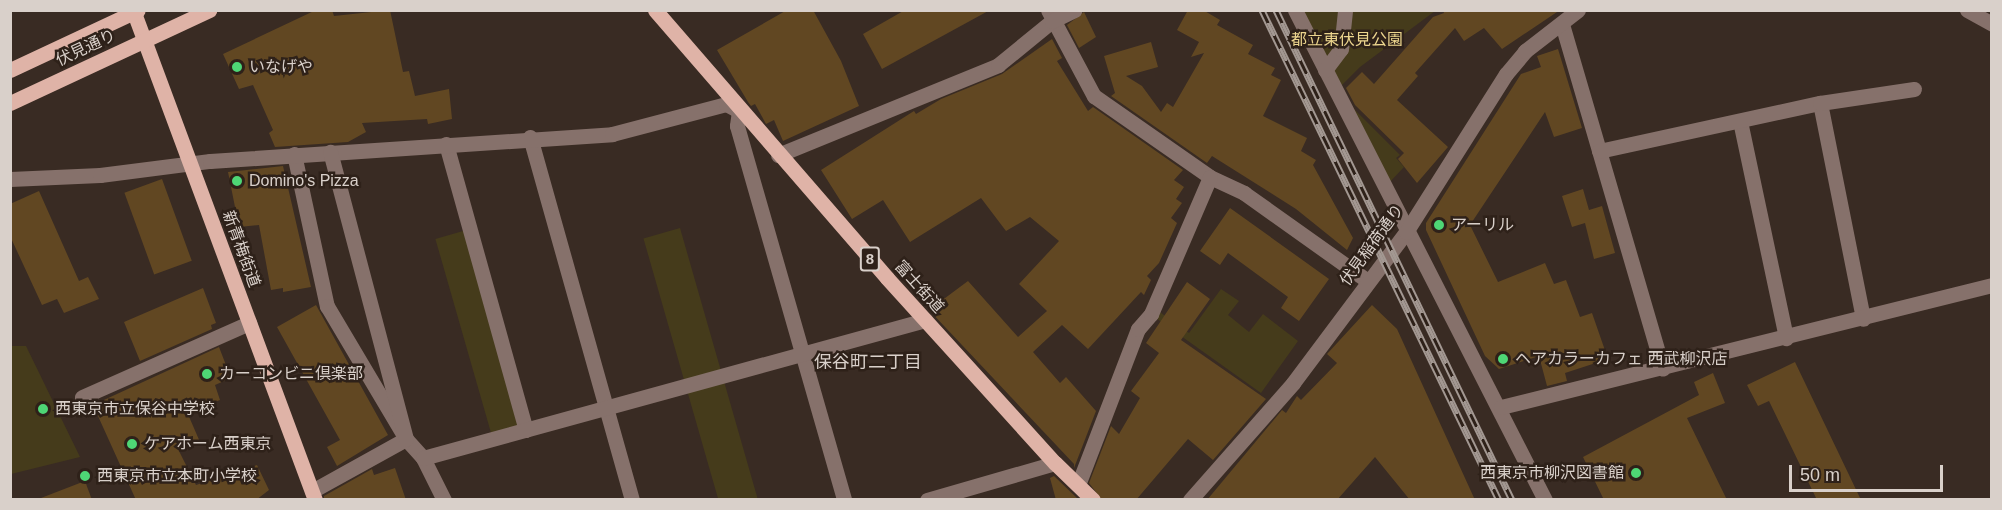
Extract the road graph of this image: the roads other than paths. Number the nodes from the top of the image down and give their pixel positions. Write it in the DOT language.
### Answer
graph roads {
  1 [pos="209,10"];
  2 [pos="655,10"];
  3 [pos="1075,10"];
  4 [pos="1295,10"];
  5 [pos="1345,10"];
  6 [pos="1578,10"];
  7 [pos="1967,10"];
  8 [pos="135,11"];
  9 [pos="1050,16"];
  10 [pos="1562,24"];
  11 [pos="1992,24"];
  12 [pos="145,40"];
  13 [pos="13,66"];
  14 [pos="1325,70"];
  15 [pos="1914,89"];
  16 [pos="10,103"];
  17 [pos="1820,103"];
  18 [pos="739,111"];
  19 [pos="1740,121"];
  20 [pos="530,137"];
  21 [pos="446,144"];
  22 [pos="1599,151"];
  23 [pos="330,152"];
  24 [pos="294,154"];
  25 [pos="778,155"];
  26 [pos="190,162"];
  27 [pos="1210,177"];
  28 [pos="10,179"];
  29 [pos="1406,232"];
  30 [pos="1368,281"];
  31 [pos="1992,285"];
  32 [pos="1863,319"];
  33 [pos="925,320"];
  34 [pos="249,323"];
  35 [pos="1786,338"];
  36 [pos="801,354"];
  37 [pos="1663,369"];
  38 [pos="82,397"];
  39 [pos="1501,407"];
  40 [pos="605,408"];
  41 [pos="526,430"];
  42 [pos="406,439"];
  43 [pos="423,458"];
  44 [pos="1055,463"];
  45 [pos="1078,485"];
  46 [pos="314,495"];
  47 [pos="444,500"];
  48 [pos="632,500"];
  49 [pos="844,500"];
  50 [pos="927,500"];
  51 [pos="1093,500"];
  52 [pos="1190,500"];
  53 [pos="1545,500"];
  1 -- 12 [label="main road, 伏見通り"];
  2 -- 18 [label="main road, 富士街道 / 8"];
  3 -- 9 [label="street"];
  4 -- 14 [label="street"];
  5 -- 14 [label="street"];
  6 -- 10 [label="street, 伏見稲荷通り"];
  7 -- 11 [label="street"];
  8 -- 12 [label="main road, 新青梅街道"];
  8 -- 13 [label="main road, 伏見通り"];
  9 -- 25 [label="street"];
  9 -- 27 [label="street"];
  10 -- 22 [label="street"];
  10 -- 29 [label="street, 伏見稲荷通り"];
  12 -- 16 [label="main road, 伏見通り"];
  12 -- 26 [label="main road, 新青梅街道"];
  14 -- 29 [label="street"];
  15 -- 17 [label="street"];
  17 -- 19 [label="street"];
  17 -- 32 [label="street"];
  18 -- 20 [label="street"];
  18 -- 25 [label="main road, 富士街道 / 8"];
  18 -- 36 [label="street"];
  19 -- 22 [label="street"];
  19 -- 35 [label="street"];
  20 -- 21 [label="street"];
  20 -- 40 [label="street"];
  21 -- 23 [label="street"];
  21 -- 41 [label="street"];
  22 -- 37 [label="street"];
  23 -- 24 [label="street"];
  23 -- 42 [label="street"];
  24 -- 26 [label="street"];
  24 -- 42 [label="street"];
  25 -- 33 [label="main road, 富士街道 / 8"];
  26 -- 28 [label="street"];
  26 -- 34 [label="main road, 新青梅街道"];
  27 -- 30 [label="street"];
  27 -- 45 [label="street"];
  29 -- 30 [label="street, 伏見稲荷通り"];
  29 -- 39 [label="street"];
  30 -- 52 [label="street, 伏見稲荷通り"];
  31 -- 32 [label="street"];
  32 -- 35 [label="street"];
  33 -- 36 [label="street"];
  33 -- 44 [label="main road, 富士街道 / 8"];
  34 -- 38 [label="street"];
  34 -- 46 [label="main road, 新青梅街道"];
  35 -- 37 [label="street"];
  36 -- 40 [label="street"];
  36 -- 49 [label="street"];
  37 -- 39 [label="street"];
  39 -- 53 [label="street"];
  40 -- 41 [label="street"];
  40 -- 48 [label="street"];
  41 -- 43 [label="street"];
  42 -- 43 [label="street"];
  42 -- 46 [label="street"];
  43 -- 47 [label="street"];
  44 -- 45 [label="main road, 富士街道 / 8"];
  44 -- 50 [label="street"];
  45 -- 51 [label="main road, 富士街道 / 8"];
}
